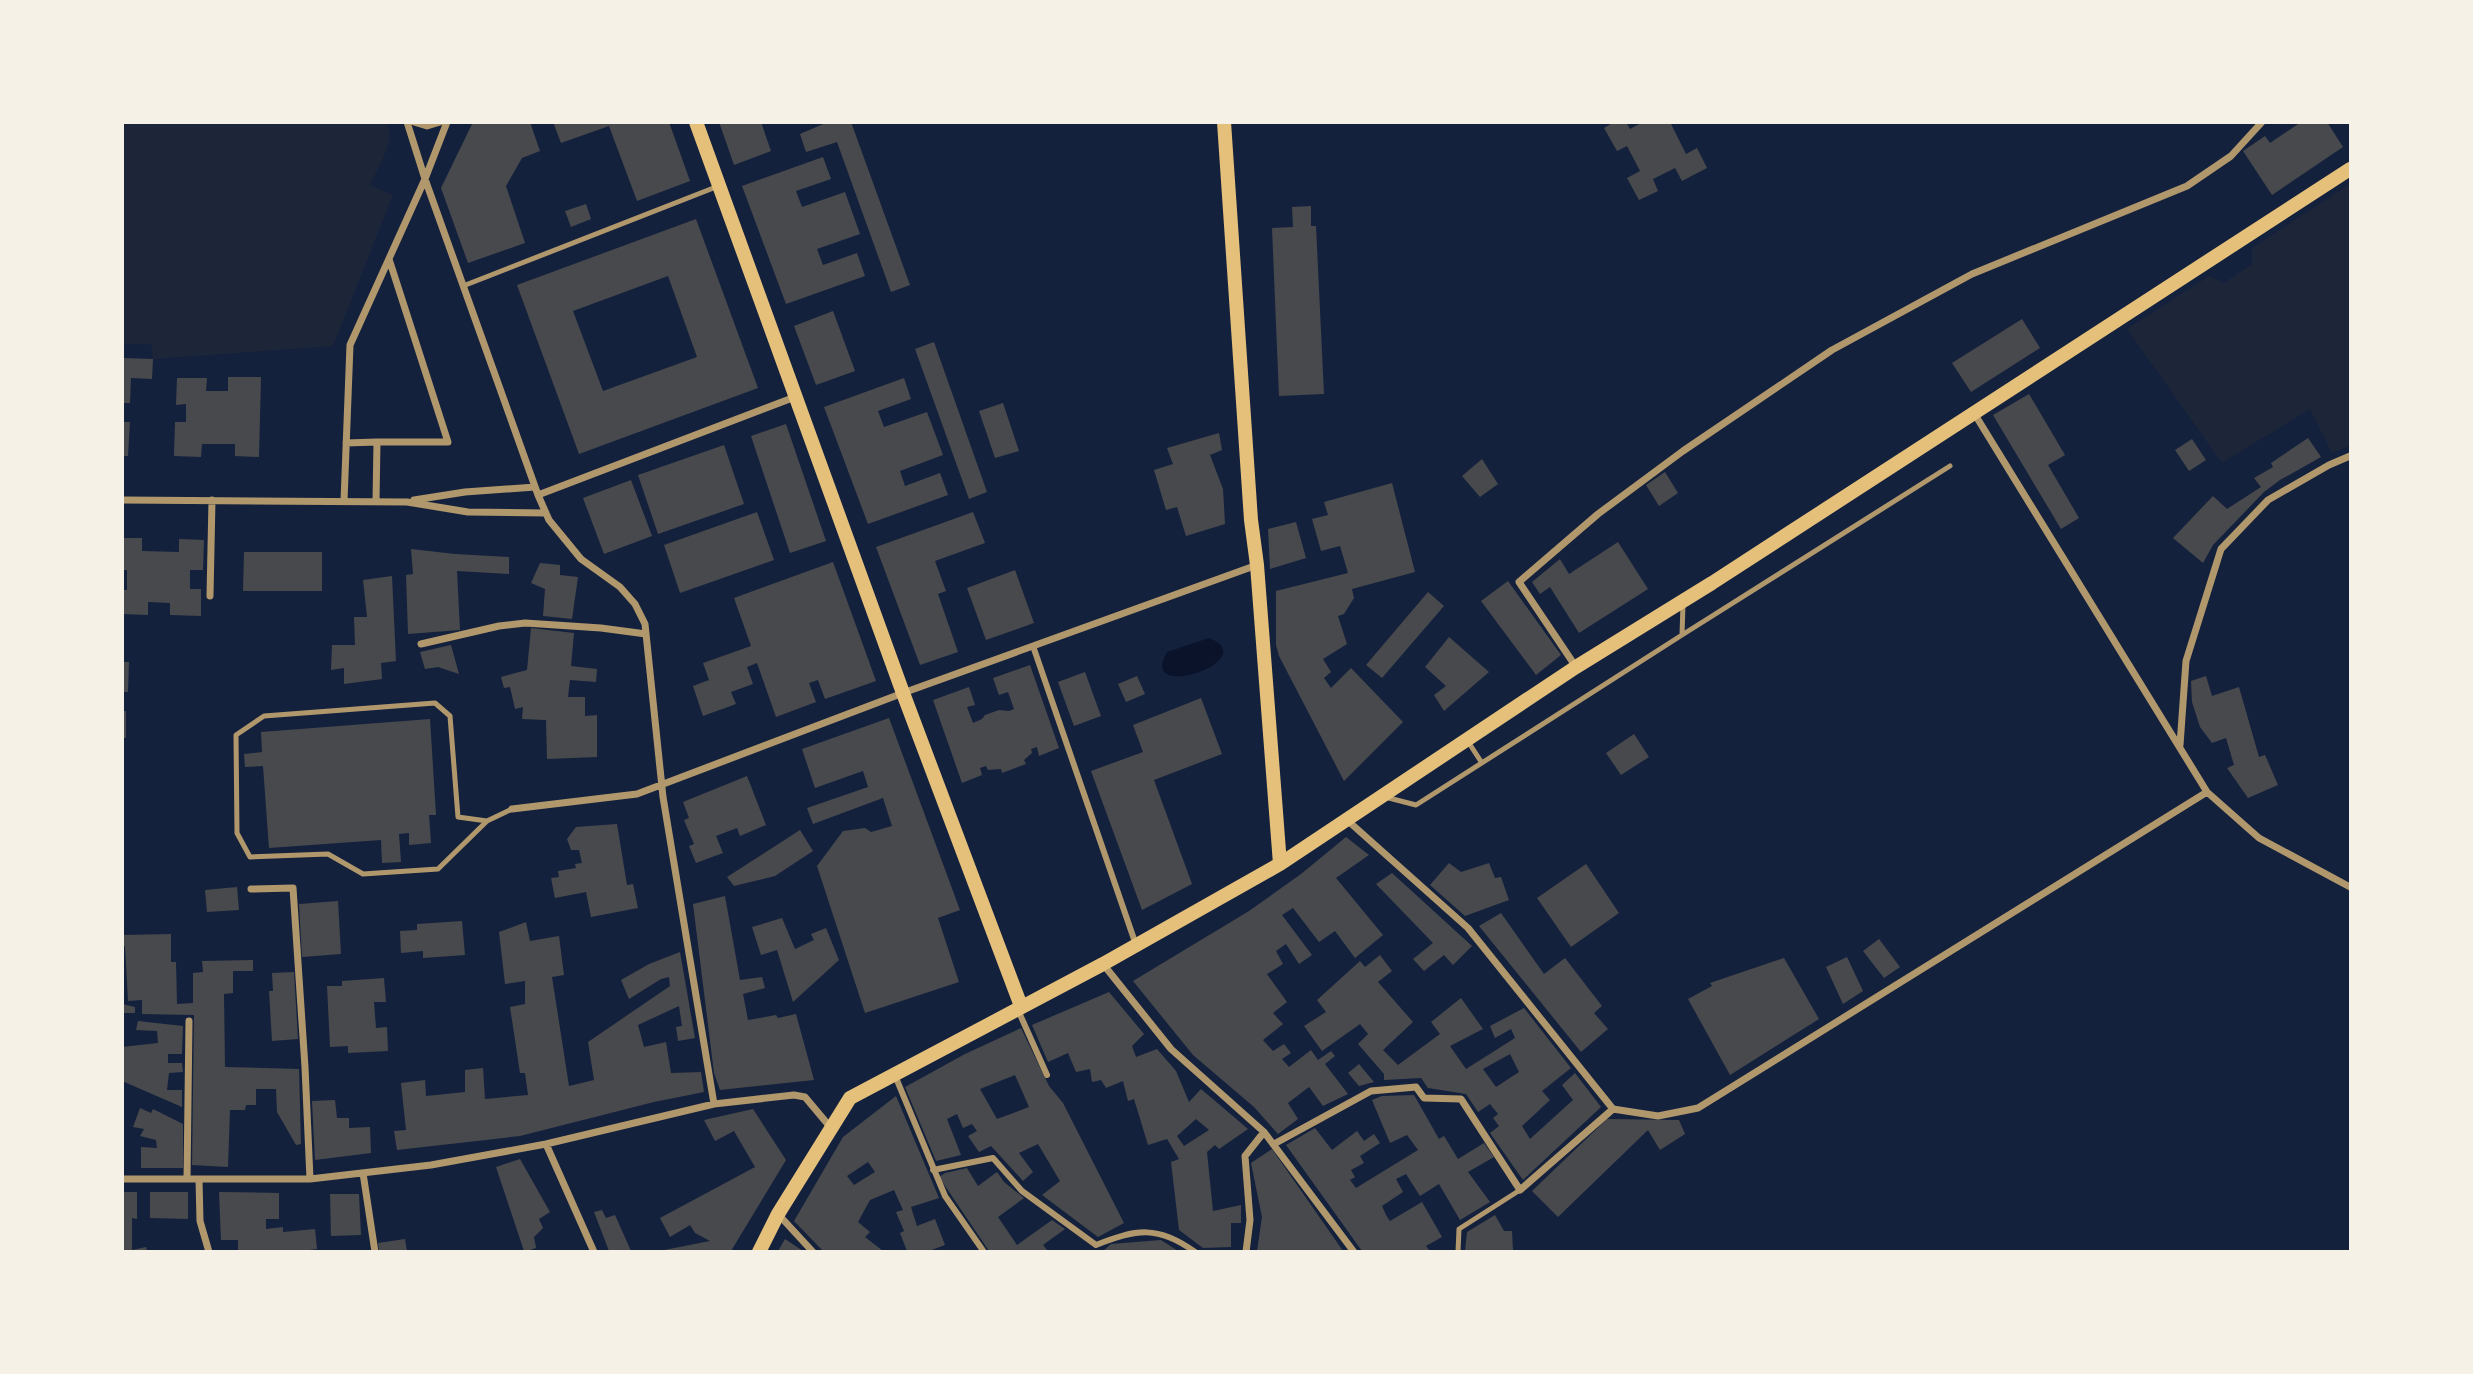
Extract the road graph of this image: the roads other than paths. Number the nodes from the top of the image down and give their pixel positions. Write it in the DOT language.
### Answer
graph roads {
  1 [pos="407,122"];
  2 [pos="414,122"];
  3 [pos="440,122"];
  4 [pos="447,122"];
  5 [pos="696,122"];
  6 [pos="1224,122"];
  7 [pos="2262,122"];
  8 [pos="2350,169"];
  9 [pos="425,179"];
  10 [pos="719,186"];
  11 [pos="389,258"];
  12 [pos="463,286"];
  13 [pos="796,397"];
  14 [pos="1974,413"];
  15 [pos="377,442"];
  16 [pos="346,443"];
  17 [pos="2350,456"];
  18 [pos="1950,466"];
  19 [pos="536,491"];
  20 [pos="122,499"];
  21 [pos="212,500"];
  22 [pos="344,501"];
  23 [pos="376,501"];
  24 [pos="407,502"];
  25 [pos="546,513"];
  26 [pos="1257,565"];
  27 [pos="209,596"];
  28 [pos="1683,601"];
  29 [pos="646,634"];
  30 [pos="1682,635"];
  31 [pos="421,644"];
  32 [pos="1033,646"];
  33 [pos="1576,667"];
  34 [pos="903,693"];
  35 [pos="1467,740"];
  36 [pos="2180,747"];
  37 [pos="1482,763"];
  38 [pos="662,785"];
  39 [pos="2207,792"];
  40 [pos="1382,797"];
  41 [pos="512,809"];
  42 [pos="1347,820"];
  43 [pos="487,821"];
  44 [pos="1280,863"];
  45 [pos="2350,887"];
  46 [pos="251,889"];
  47 [pos="1136,945"];
  48 [pos="1103,964"];
  49 [pos="1020,1007"];
  50 [pos="189,1021"];
  51 [pos="894,1073"];
  52 [pos="1047,1075"];
  53 [pos="714,1104"];
  54 [pos="1613,1108"];
  55 [pos="831,1128"];
  56 [pos="1264,1132"];
  57 [pos="546,1144"];
  58 [pos="1274,1144"];
  59 [pos="933,1170"];
  60 [pos="363,1173"];
  61 [pos="122,1179"];
  62 [pos="187,1179"];
  63 [pos="199,1179"];
  64 [pos="310,1179"];
  65 [pos="1520,1190"];
  66 [pos="778,1214"];
  67 [pos="209,1251"];
  68 [pos="374,1251"];
  69 [pos="594,1251"];
  70 [pos="759,1251"];
  71 [pos="813,1251"];
  72 [pos="984,1251"];
  73 [pos="1195,1251"];
  74 [pos="1247,1251"];
  75 [pos="1354,1251"];
  76 [pos="1458,1251"];
  1 -- 9 [label="street"];
  2 -- 3 [label="street"];
  4 -- 9 [label="street"];
  5 -- 10 [label="main road"];
  6 -- 26 [label="main road"];
  7 -- 33 [label="street"];
  8 -- 14 [label="main road"];
  9 -- 11 [label="street"];
  9 -- 12 [label="street"];
  10 -- 12 [label="lane"];
  10 -- 13 [label="main road"];
  11 -- 15 [label="street"];
  11 -- 16 [label="street"];
  12 -- 19 [label="street"];
  13 -- 19 [label="street"];
  13 -- 34 [label="main road"];
  14 -- 28 [label="main road"];
  14 -- 36 [label="street"];
  15 -- 16 [label="street"];
  15 -- 23 [label="street"];
  16 -- 22 [label="street"];
  17 -- 36 [label="street"];
  18 -- 30 [label="lane"];
  19 -- 24 [label="street"];
  19 -- 25 [label="street"];
  20 -- 21 [label="street"];
  21 -- 22 [label="street"];
  21 -- 27 [label="street"];
  22 -- 23 [label="street"];
  23 -- 24 [label="street"];
  24 -- 25 [label="street"];
  25 -- 29 [label="street"];
  26 -- 32 [label="street"];
  26 -- 44 [label="main road"];
  28 -- 30 [label="lane"];
  28 -- 33 [label="main road"];
  29 -- 31 [label="street"];
  29 -- 38 [label="street"];
  30 -- 37 [label="lane"];
  32 -- 34 [label="street"];
  32 -- 47 [label="street"];
  33 -- 35 [label="main road"];
  34 -- 38 [label="street"];
  34 -- 49 [label="main road"];
  35 -- 37 [label="lane"];
  35 -- 40 [label="main road"];
  36 -- 39 [label="street"];
  37 -- 40 [label="lane"];
  38 -- 41 [label="street"];
  38 -- 53 [label="street"];
  39 -- 45 [label="street"];
  39 -- 54 [label="street"];
  40 -- 42 [label="main road"];
  41 -- 43 [label="lane"];
  42 -- 44 [label="main road"];
  42 -- 54 [label="street"];
  43 -- 43 [label="lane"];
  44 -- 47 [label="main road"];
  46 -- 64 [label="street"];
  47 -- 48 [label="main road"];
  48 -- 49 [label="main road"];
  48 -- 56 [label="street"];
  49 -- 51 [label="main road"];
  49 -- 52 [label="street"];
  50 -- 62 [label="street"];
  51 -- 55 [label="main road"];
  51 -- 59 [label="street"];
  53 -- 55 [label="street"];
  53 -- 57 [label="street"];
  54 -- 65 [label="street"];
  55 -- 66 [label="main road"];
  56 -- 58 [label="street"];
  56 -- 74 [label="street"];
  57 -- 60 [label="street"];
  57 -- 69 [label="street"];
  58 -- 65 [label="street"];
  58 -- 75 [label="street"];
  59 -- 72 [label="street"];
  59 -- 73 [label="street"];
  60 -- 64 [label="street"];
  60 -- 68 [label="street"];
  61 -- 62 [label="street"];
  62 -- 63 [label="street"];
  63 -- 64 [label="street"];
  63 -- 67 [label="street"];
  65 -- 76 [label="lane"];
  66 -- 70 [label="main road"];
  66 -- 71 [label="street"];
}
